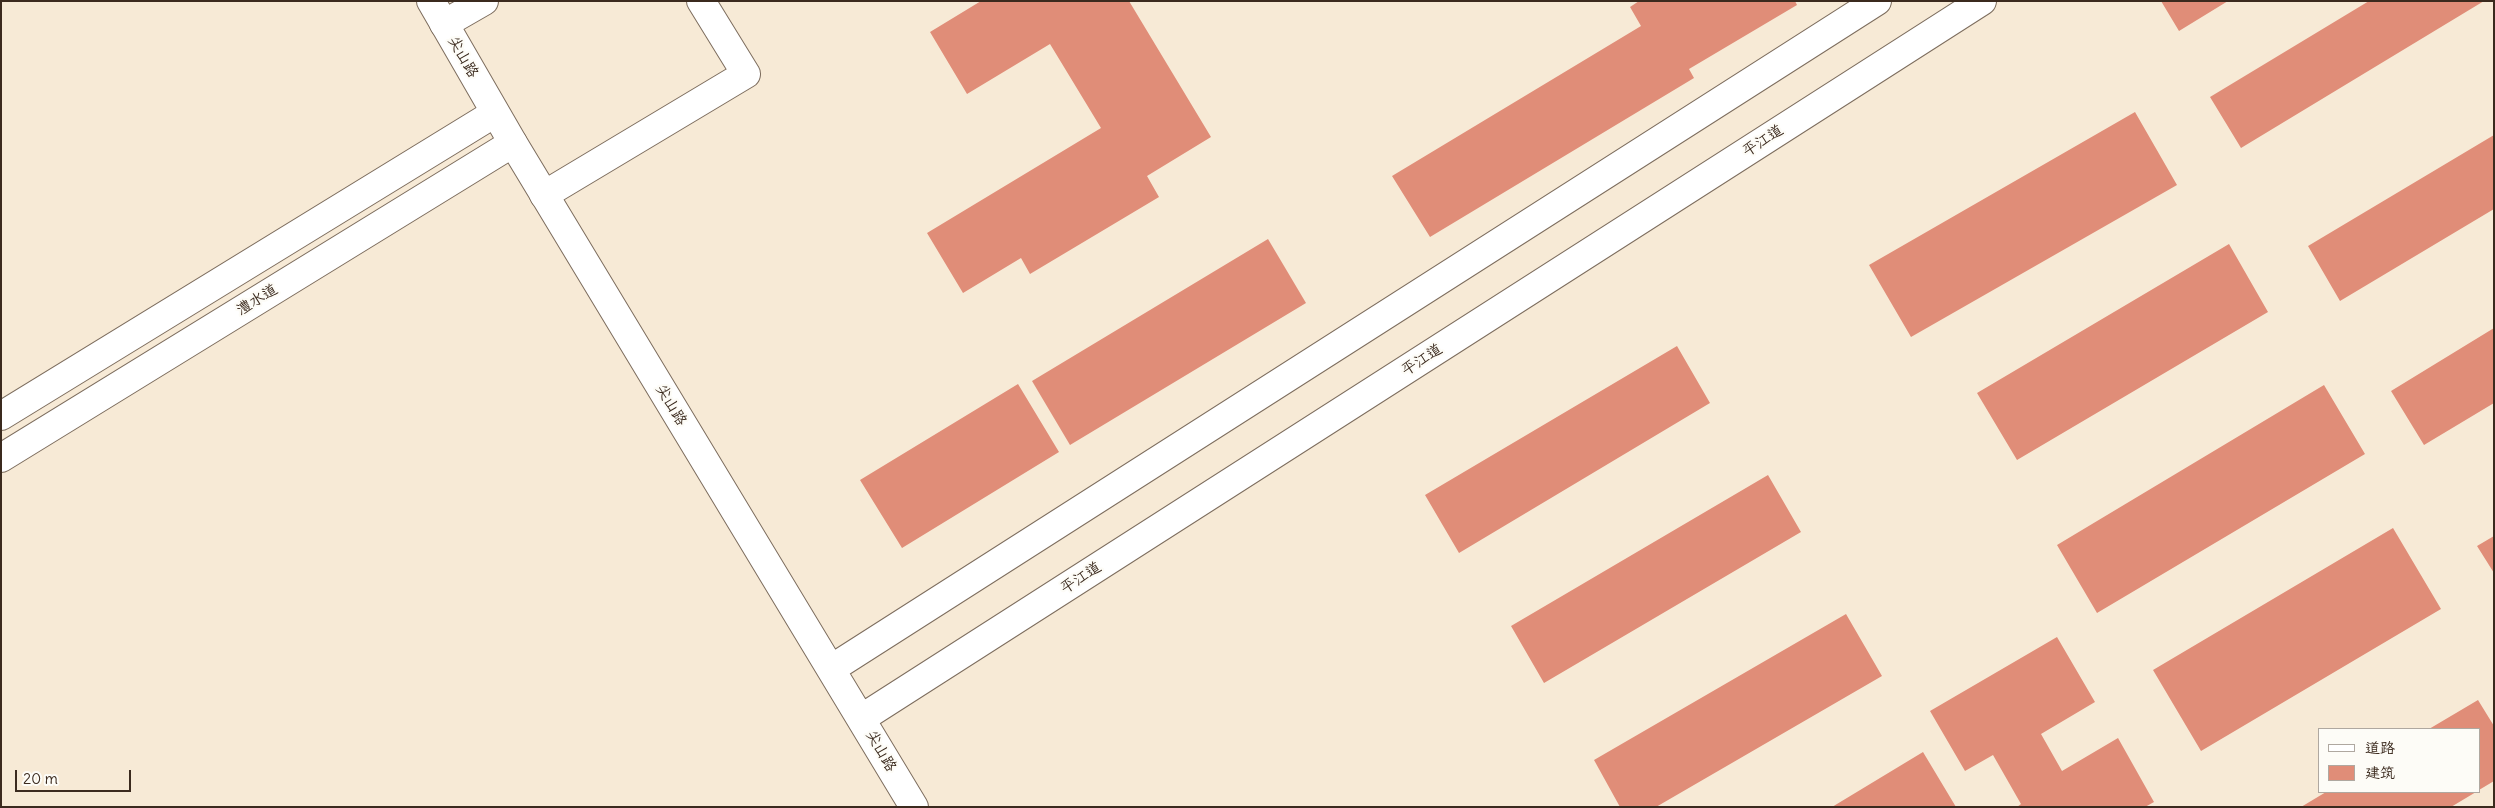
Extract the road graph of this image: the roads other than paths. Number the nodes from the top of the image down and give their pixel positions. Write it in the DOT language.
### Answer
graph roads {
  1 [pos="484,1"];
  2 [pos="701,1"];
  3 [pos="1877,1"];
  4 [pos="1982,1"];
  5 [pos="438,13"];
  6 [pos="495,113"];
  7 [pos="513,143"];
  8 [pos="544,195"];
  9 [pos="1,416"];
  10 [pos="1,458"];
  11 [pos="831,669"];
  12 [pos="862,718"];
  13 [pos="914,807"];
  1 -- 5 [label="main road"];
  2 -- 8 [label="main road"];
  3 -- 11 [label="main road"];
  4 -- 12 [label="main road, 平江道"];
  5 -- 6 [label="main road, 尖山路"];
  6 -- 7 [label="main road, 尖山路"];
  6 -- 9 [label="main road"];
  7 -- 8 [label="main road, 尖山路"];
  7 -- 10 [label="main road, 澧水道"];
  8 -- 11 [label="main road, 尖山路"];
  11 -- 12 [label="main road, 尖山路"];
  12 -- 13 [label="main road, 尖山路"];
}
